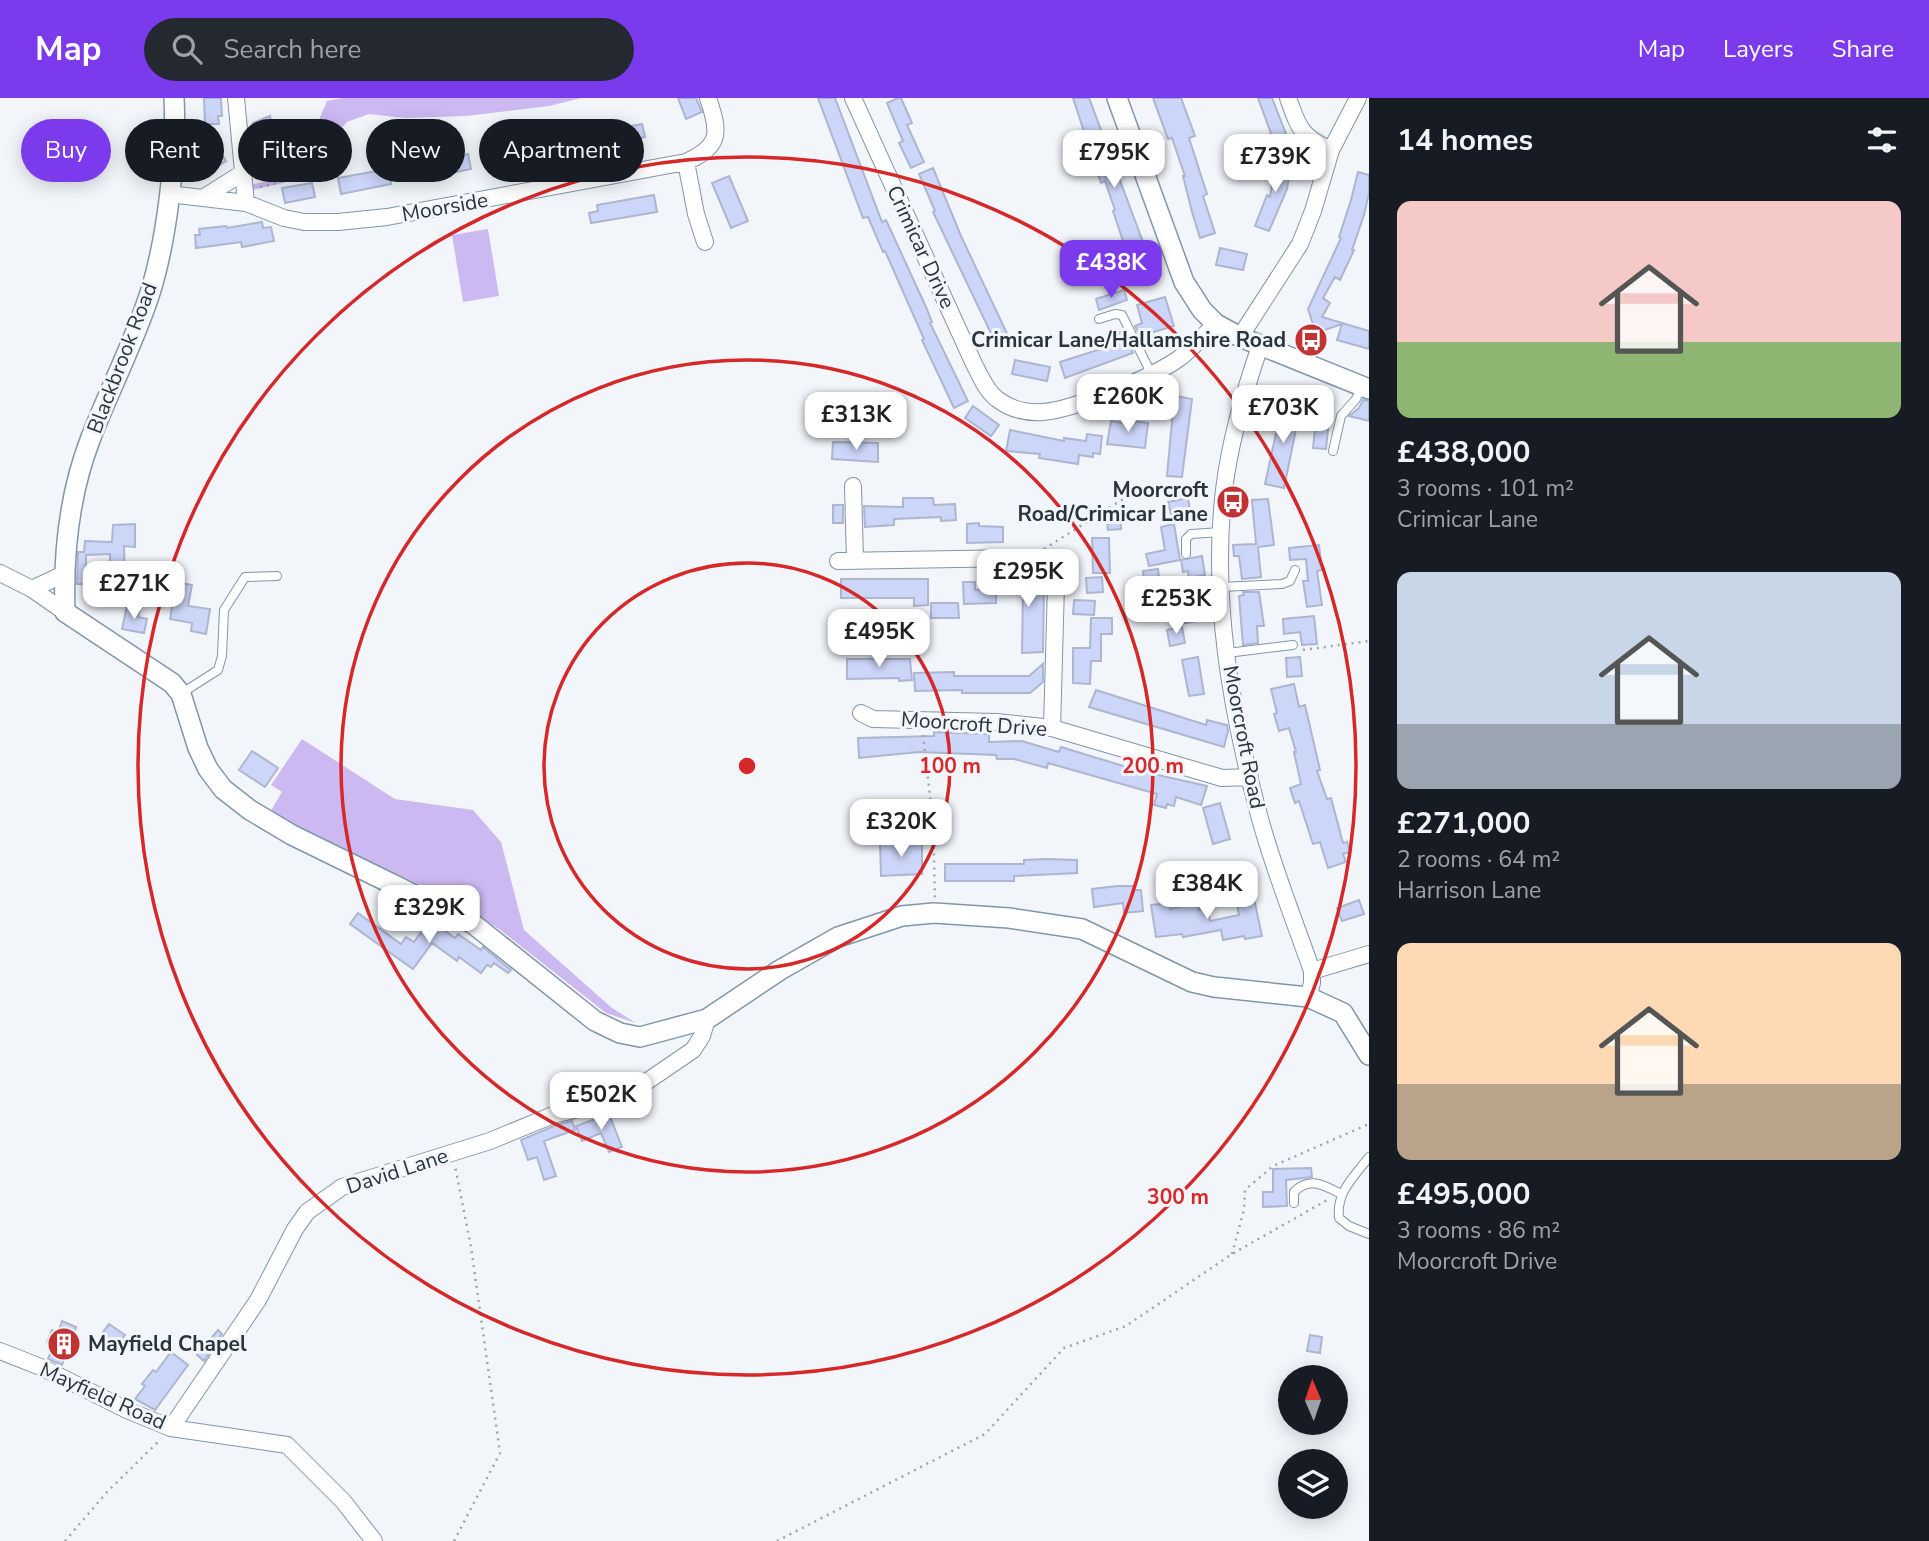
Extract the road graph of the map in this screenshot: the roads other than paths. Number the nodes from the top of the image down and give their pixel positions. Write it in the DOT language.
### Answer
graph roads {
  1 [pos="174,98"];
  2 [pos="236,98"];
  3 [pos="708,98"];
  4 [pos="853,98"];
  5 [pos="1117,98"];
  6 [pos="1288,98"];
  7 [pos="1358,98"];
  8 [pos="238,131"];
  9 [pos="1331,150"];
  10 [pos="686,162"];
  11 [pos="238,176"];
  12 [pos="245,182"];
  13 [pos="169,194"];
  14 [pos="206,196"];
  15 [pos="246,196"];
  16 [pos="705,242"];
  17 [pos="1099,319"];
  18 [pos="1216,324"];
  19 [pos="1240,337"];
  20 [pos="1259,346"];
  21 [pos="1152,375"];
  22 [pos="1365,388"];
  23 [pos="1333,451"];
  24 [pos="853,486"];
  25 [pos="1221,532"];
  26 [pos="1186,554"];
  27 [pos="838,561"];
  28 [pos="855,561"];
  29 [pos="1294,570"];
  30 [pos="0,573"];
  31 [pos="64,574"];
  32 [pos="277,576"];
  33 [pos="1221,583"];
  34 [pos="1183,586"];
  35 [pos="32,589"];
  36 [pos="65,612"];
  37 [pos="1293,645"];
  38 [pos="1227,653"];
  39 [pos="181,694"];
  40 [pos="862,713"];
  41 [pos="1052,728"];
  42 [pos="1250,777"];
  43 [pos="1369,954"];
  44 [pos="1311,971"];
  45 [pos="1308,997"];
  46 [pos="707,1019"];
  47 [pos="1369,1055"];
  48 [pos="1369,1157"];
  49 [pos="1338,1193"];
  50 [pos="1294,1203"];
  51 [pos="1369,1234"];
  52 [pos="0,1351"];
  53 [pos="171,1428"];
  54 [pos="374,1541"];
  1 -- 13 [label="street, Blackbrook Road"];
  2 -- 8 [label="street"];
  3 -- 10 [label="street, Moorside"];
  4 -- 21 [label="street, Crimicar Drive"];
  5 -- 18 [label="street"];
  6 -- 9 [label="street"];
  7 -- 9 [label="street"];
  9 -- 19 [label="street"];
  10 -- 15 [label="street, Moorside"];
  10 -- 16 [label="street"];
  11 -- 14 [label="street"];
  12 -- 15 [label="street"];
  13 -- 14 [label="street, Moorside"];
  13 -- 31 [label="street, Blackbrook Road"];
  14 -- 15 [label="street, Moorside"];
  17 -- 21 [label="lane"];
  18 -- 19 [label="street"];
  18 -- 21 [label="street, Crimicar Drive"];
  19 -- 20 [label="street"];
  20 -- 22 [label="street"];
  20 -- 25 [label="street, Moorcroft Road"];
  22 -- 23 [label="lane"];
  24 -- 28 [label="street"];
  25 -- 26 [label="lane"];
  25 -- 33 [label="street, Moorcroft Road"];
  27 -- 28 [label="street"];
  28 -- 41 [label="street"];
  29 -- 33 [label="lane"];
  30 -- 35 [label="street"];
  31 -- 35 [label="street"];
  31 -- 36 [label="street, Blackbrook Road"];
  32 -- 39 [label="lane"];
  33 -- 34 [label="lane"];
  33 -- 38 [label="street, Moorcroft Road"];
  35 -- 36 [label="street"];
  36 -- 39 [label="street"];
  37 -- 38 [label="lane"];
  38 -- 42 [label="street, Moorcroft Road"];
  39 -- 46 [label="street"];
  40 -- 41 [label="street, Moorcroft Drive"];
  41 -- 42 [label="street, Moorcroft Drive"];
  42 -- 44 [label="street, Moorcroft Road"];
  43 -- 44 [label="street"];
  44 -- 45 [label="street, Moorcroft Road"];
  45 -- 46 [label="street"];
  45 -- 47 [label="street"];
  46 -- 53 [label="street, David Lane"];
  48 -- 49 [label="lane"];
  49 -- 50 [label="lane"];
  49 -- 51 [label="lane"];
  52 -- 53 [label="street, Mayfield Road"];
  53 -- 54 [label="street, Mayfield Road"];
}
